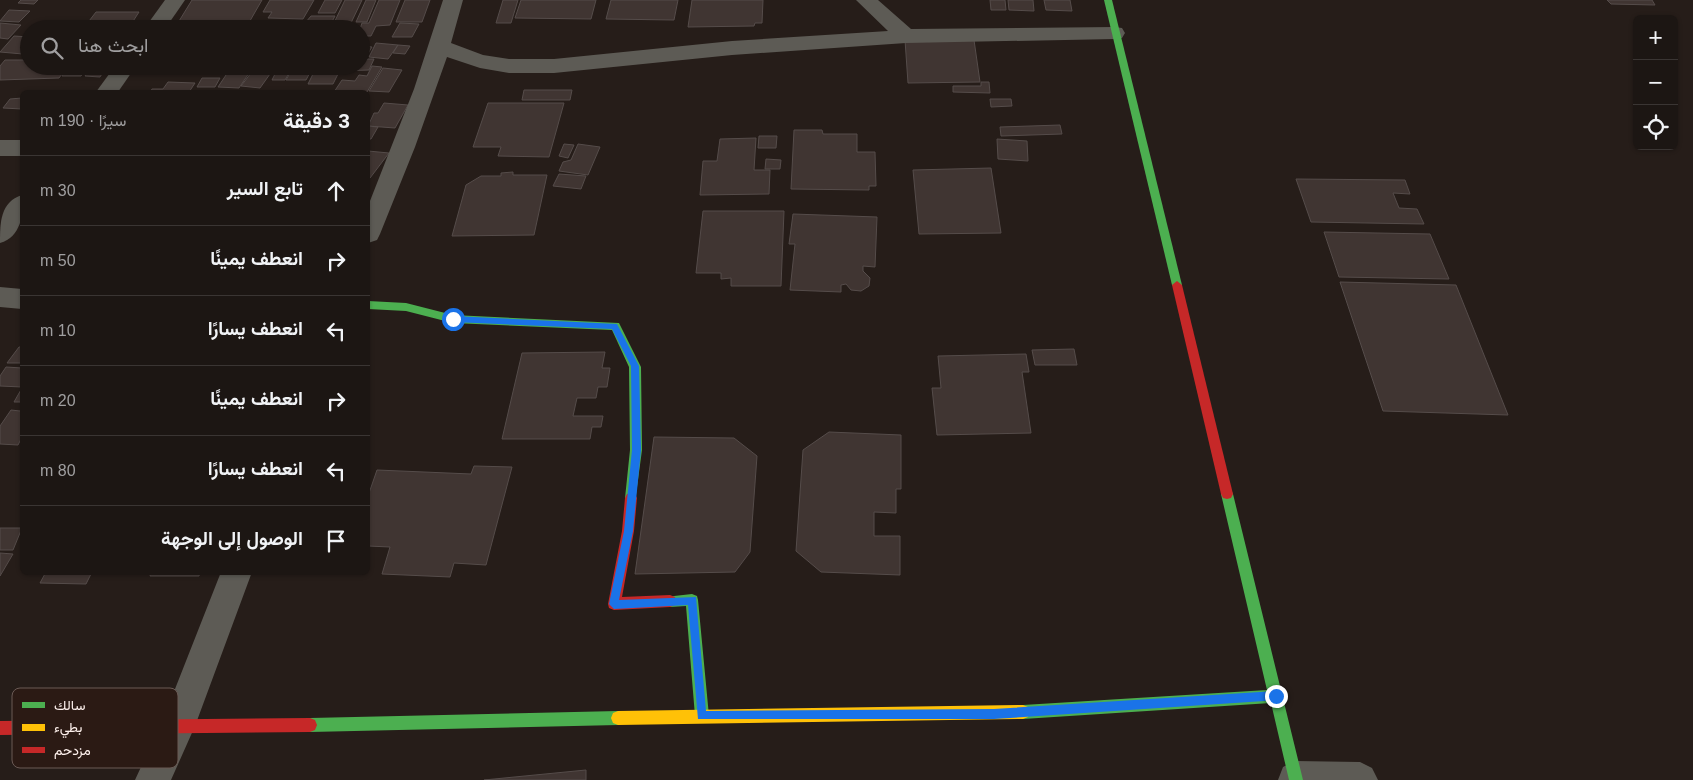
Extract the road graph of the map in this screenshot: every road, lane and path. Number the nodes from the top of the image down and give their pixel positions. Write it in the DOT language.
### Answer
graph roads {
  1 [pos="176,0"];
  2 [pos="453,0"];
  3 [pos="866,0"];
  4 [pos="1108,0"];
  5 [pos="161,20"];
  6 [pos="1115,33"];
  7 [pos="906,36"];
  8 [pos="440,46"];
  9 [pos="119,75"];
  10 [pos="108,90"];
  11 [pos="0,148"];
  12 [pos="20,148"];
  13 [pos="20,207"];
  14 [pos="370,229"];
  15 [pos="0,234"];
  16 [pos="0,297"];
  17 [pos="20,299"];
  18 [pos="370,305"];
  19 [pos="236,575"];
  20 [pos="1276,696"];
  21 [pos="702,716"];
  22 [pos="178,726"];
  23 [pos="159,768"];
  24 [pos="1295,779"];
  25 [pos="153,780"];
  26 [pos="1360,780"];
  1 -- 5 [label="street"];
  2 -- 8 [label="street"];
  3 -- 7 [label="street"];
  4 -- 6 [label="street"];
  6 -- 7 [label="street"];
  6 -- 20 [label="street"];
  7 -- 8 [label="street"];
  8 -- 14 [label="street"];
  9 -- 10 [label="street"];
  11 -- 12 [label="street"];
  13 -- 15 [label="street"];
  16 -- 17 [label="street"];
  18 -- 21 [label="street"];
  19 -- 22 [label="street"];
  20 -- 21 [label="street"];
  20 -- 24 [label="street"];
  21 -- 22 [label="street"];
  23 -- 25 [label="street"];
  24 -- 26 [label="street"];
}
